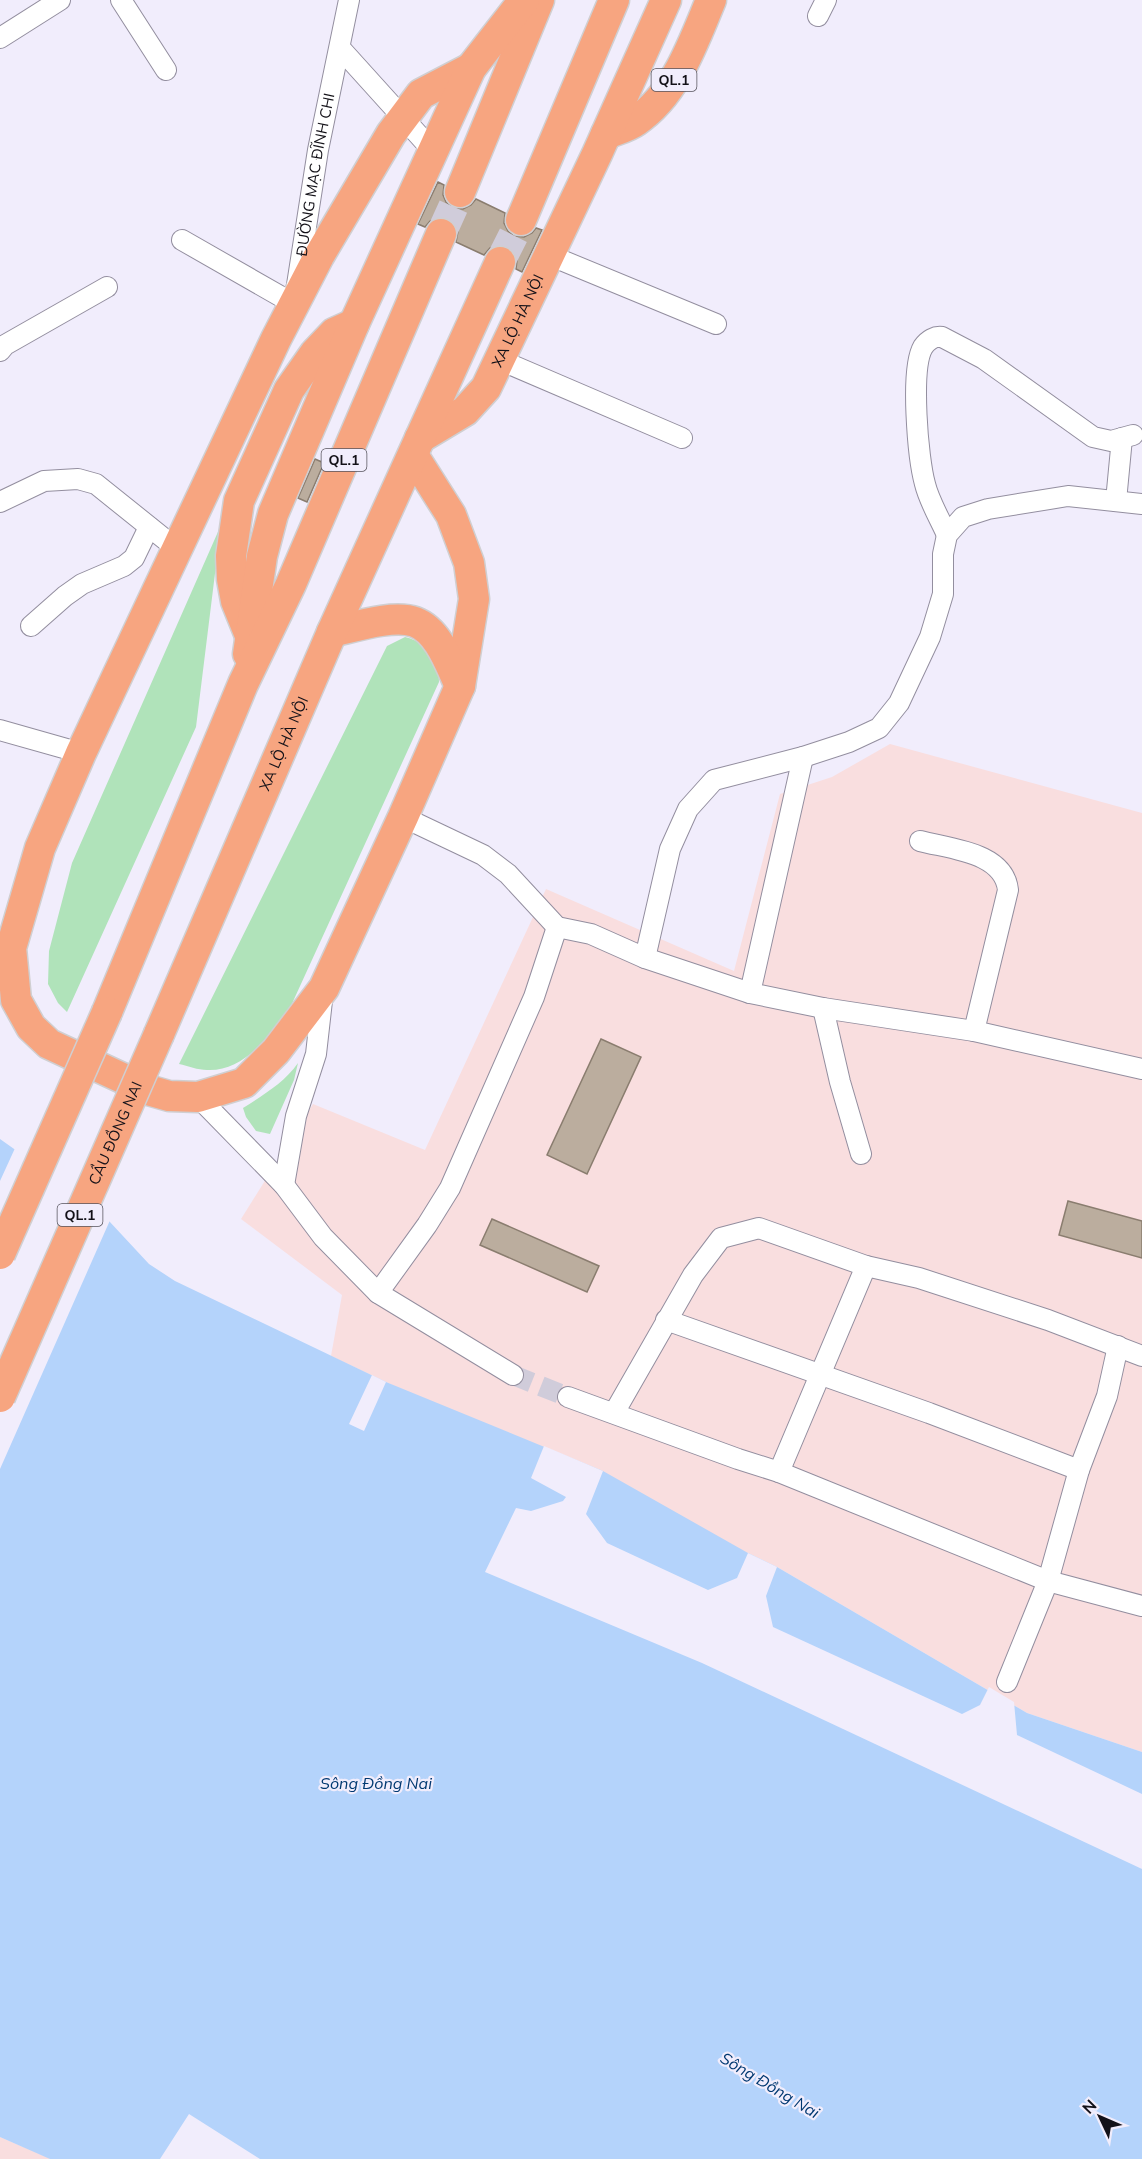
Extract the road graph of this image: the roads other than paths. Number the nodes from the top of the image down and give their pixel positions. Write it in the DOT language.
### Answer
graph roads {
  1 [pos="60,0"];
  2 [pos="121,0"];
  3 [pos="349,0"];
  4 [pos="524,0"];
  5 [pos="539,0"];
  6 [pos="614,0"];
  7 [pos="666,0"];
  8 [pos="711,0"];
  9 [pos="0,38"];
  10 [pos="340,48"];
  11 [pos="471,68"];
  12 [pos="166,70"];
  13 [pos="403,117"];
  14 [pos="606,134"];
  15 [pos="433,151"];
  16 [pos="460,192"];
  17 [pos="521,220"];
  18 [pos="441,234"];
  19 [pos="182,240"];
  20 [pos="549,255"];
  21 [pos="500,262"];
  22 [pos="107,287"];
  23 [pos="294,304"];
  24 [pos="716,324"];
  25 [pos="0,351"];
  26 [pos="500,360"];
  27 [pos="682,438"];
  28 [pos="416,446"];
  29 [pos="4,494"];
  30 [pos="1116,501"];
  31 [pos="1142,504"];
  32 [pos="149,527"];
  33 [pos="947,535"];
  34 [pos="177,549"];
  35 [pos="31,626"];
  36 [pos="332,632"];
  37 [pos="243,684"];
  38 [pos="460,686"];
  39 [pos="0,730"];
  40 [pos="81,753"];
  41 [pos="803,757"];
  42 [pos="403,817"];
  43 [pos="920,841"];
  44 [pos="557,927"];
  45 [pos="645,958"];
  46 [pos="324,988"];
  47 [pos="750,993"];
  48 [pos="823,1008"];
  49 [pos="974,1031"];
  50 [pos="159,1034"];
  51 [pos="1142,1069"];
  52 [pos="198,1097"];
  53 [pos="861,1154"];
  54 [pos="284,1185"];
  55 [pos="0,1254"];
  56 [pos="866,1266"];
  57 [pos="378,1293"];
  58 [pos="666,1320"];
  59 [pos="1118,1346"];
  60 [pos="1142,1356"];
  61 [pos="513,1375"];
  62 [pos="820,1375"];
  63 [pos="0,1397"];
  64 [pos="568,1397"];
  65 [pos="614,1413"];
  66 [pos="1079,1470"];
  67 [pos="779,1472"];
  68 [pos="1048,1581"];
  69 [pos="1142,1606"];
  70 [pos="1007,1682"];
  1 -- 9 [label="street"];
  2 -- 12 [label="street"];
  3 -- 10 [label="street, ĐƯỜNG MẠC ĐĨNH CHI"];
  4 -- 11 [label="highway, QL.1"];
  5 -- 16 [label="highway"];
  6 -- 17 [label="highway"];
  7 -- 14 [label="highway, XA LỘ HÀ NỘI / QL.1"];
  8 -- 14 [label="highway, QL.1"];
  10 -- 13 [label="street"];
  10 -- 23 [label="street, ĐƯỜNG MẠC ĐĨNH CHI"];
  11 -- 13 [label="highway, QL.1"];
  11 -- 15 [label="highway, QL.1"];
  13 -- 15 [label="street"];
  13 -- 23 [label="highway, QL.1"];
  14 -- 20 [label="highway, XA LỘ HÀ NỘI / QL.1"];
  15 -- 37 [label="highway, QL.1"];
  18 -- 37 [label="highway, QL.1"];
  19 -- 23 [label="street"];
  20 -- 24 [label="street"];
  20 -- 26 [label="highway, XA LỘ HÀ NỘI / QL.1"];
  21 -- 28 [label="highway, XA LỘ HÀ NỘI / QL.1"];
  22 -- 25 [label="street"];
  23 -- 34 [label="highway"];
  26 -- 27 [label="street"];
  26 -- 28 [label="highway, XA LỘ HÀ NỘI / QL.1"];
  28 -- 36 [label="highway, XA LỘ HÀ NỘI / QL.1"];
  28 -- 38 [label="highway"];
  29 -- 32 [label="street"];
  30 -- 31 [label="street"];
  30 -- 33 [label="street"];
  30 -- 33 [label="street"];
  32 -- 34 [label="street"];
  32 -- 35 [label="street"];
  33 -- 41 [label="street"];
  34 -- 40 [label="highway"];
  36 -- 38 [label="highway"];
  36 -- 50 [label="highway, XA LỘ HÀ NỘI / QL.1"];
  37 -- 55 [label="highway, QL.1, bridge"];
  38 -- 42 [label="highway"];
  39 -- 40 [label="street"];
  40 -- 52 [label="highway"];
  41 -- 45 [label="street"];
  41 -- 47 [label="street"];
  42 -- 44 [label="street"];
  42 -- 46 [label="highway"];
  43 -- 49 [label="street"];
  44 -- 45 [label="street"];
  44 -- 57 [label="street"];
  45 -- 47 [label="street"];
  46 -- 52 [label="highway"];
  46 -- 54 [label="street"];
  47 -- 48 [label="street"];
  48 -- 49 [label="street"];
  48 -- 53 [label="street"];
  49 -- 51 [label="street"];
  50 -- 63 [label="highway, CẦU ĐỒNG NAI / QL.1, bridge"];
  52 -- 54 [label="street"];
  54 -- 57 [label="street"];
  56 -- 58 [label="street"];
  56 -- 59 [label="street"];
  56 -- 62 [label="street"];
  57 -- 61 [label="street"];
  58 -- 62 [label="street"];
  58 -- 65 [label="street"];
  59 -- 60 [label="street"];
  59 -- 66 [label="street"];
  62 -- 66 [label="street"];
  62 -- 67 [label="street"];
  64 -- 65 [label="street"];
  65 -- 67 [label="street"];
  66 -- 68 [label="street"];
  67 -- 68 [label="street"];
  68 -- 69 [label="street"];
  68 -- 70 [label="street"];
}
